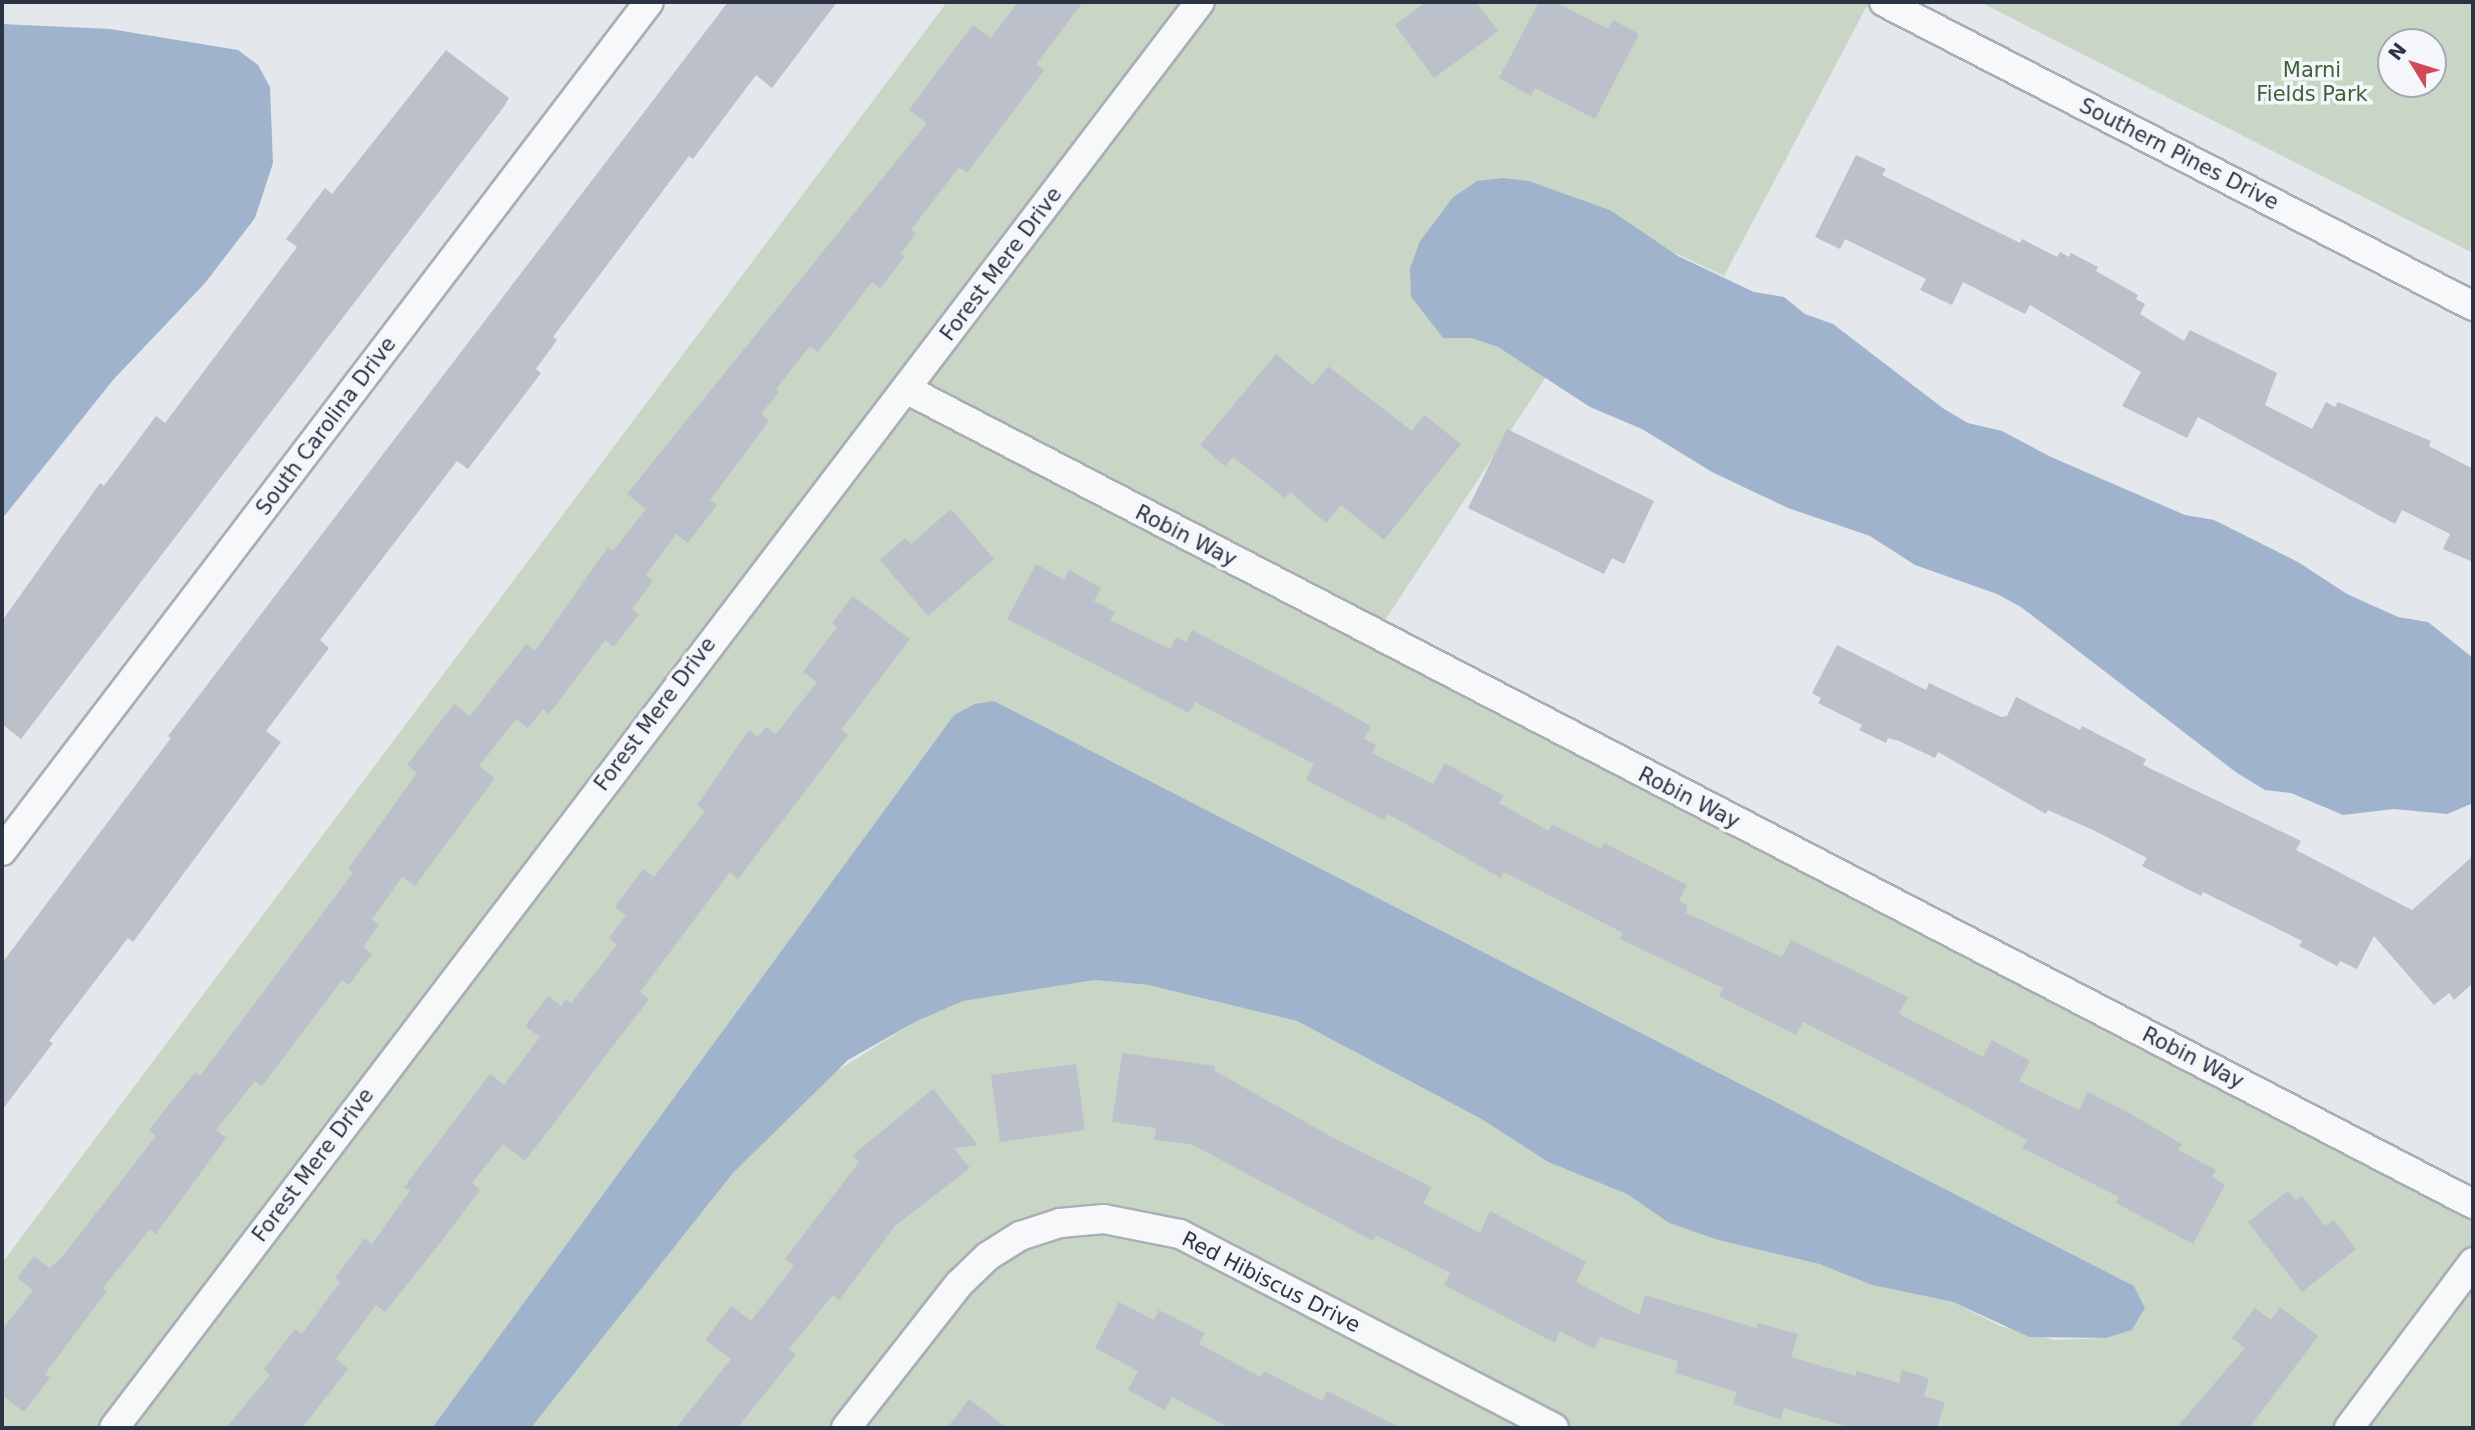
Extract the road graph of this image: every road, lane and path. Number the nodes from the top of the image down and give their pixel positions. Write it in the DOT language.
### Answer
graph roads {
  1 [pos="649,2"];
  2 [pos="1200,2"];
  3 [pos="1884,2"];
  4 [pos="2473,306"];
  5 [pos="906,389"];
  6 [pos="2,851"];
  7 [pos="2473,1204"];
  8 [pos="2473,1262"];
  9 [pos="114,1428"];
  10 [pos="846,1428"];
  11 [pos="1554,1428"];
  12 [pos="2348,1428"];
  1 -- 6 [label="street, South Carolina Drive"];
  2 -- 5 [label="street, Forest Mere Drive"];
  3 -- 4 [label="street, Southern Pines Drive"];
  5 -- 7 [label="street, Robin Way"];
  5 -- 9 [label="street, Forest Mere Drive"];
  8 -- 12 [label="street"];
  10 -- 11 [label="street, Red Hibiscus Drive"];
}
